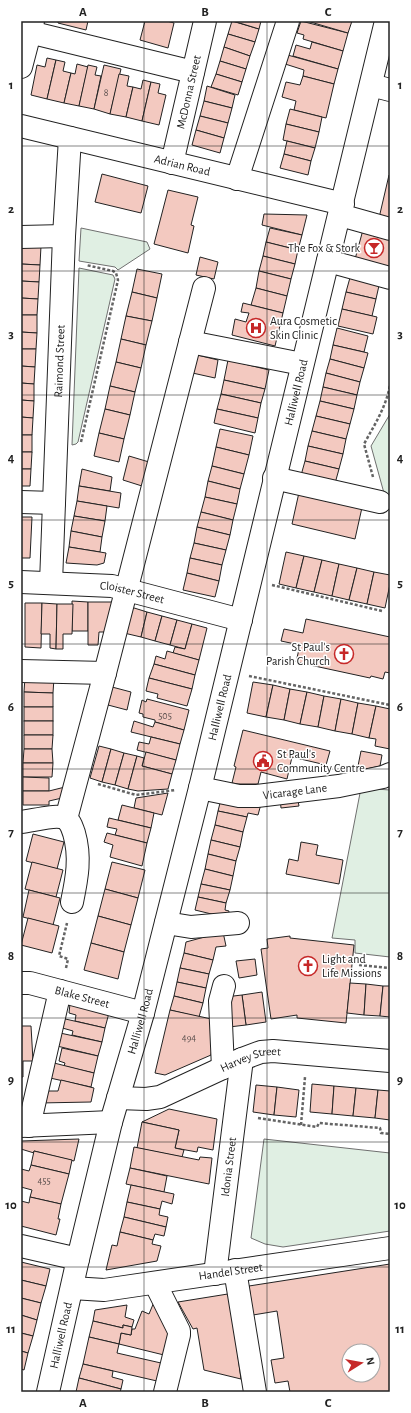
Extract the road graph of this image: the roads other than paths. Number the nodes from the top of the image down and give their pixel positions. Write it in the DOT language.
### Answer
graph roads {
  1 [pos="205,21"];
  2 [pos="288,21"];
  3 [pos="386,21"];
  4 [pos="28,28"];
  5 [pos="21,67"];
  6 [pos="193,72"];
  7 [pos="380,88"];
  8 [pos="21,126"];
  9 [pos="70,138"];
  10 [pos="172,163"];
  11 [pos="237,179"];
  12 [pos="341,210"];
  13 [pos="390,229"];
  14 [pos="64,236"];
  15 [pos="21,237"];
  16 [pos="328,261"];
  17 [pos="390,278"];
  18 [pos="204,288"];
  19 [pos="190,342"];
  20 [pos="302,364"];
  21 [pos="274,478"];
  22 [pos="21,502"];
  23 [pos="380,502"];
  24 [pos="54,503"];
  25 [pos="21,582"];
  26 [pos="51,584"];
  27 [pos="126,590"];
  28 [pos="241,620"];
  29 [pos="21,671"];
  30 [pos="105,673"];
  31 [pos="390,774"];
  32 [pos="200,788"];
  33 [pos="66,818"];
  34 [pos="21,822"];
  35 [pos="72,902"];
  36 [pos="166,923"];
  37 [pos="238,923"];
  38 [pos="21,983"];
  39 [pos="224,986"];
  40 [pos="60,991"];
  41 [pos="143,1014"];
  42 [pos="390,1061"];
  43 [pos="232,1063"];
  44 [pos="118,1098"];
  45 [pos="111,1122"];
  46 [pos="25,1126"];
  47 [pos="21,1246"];
  48 [pos="390,1248"];
  49 [pos="78,1259"];
  50 [pos="225,1272"];
  51 [pos="155,1284"];
  52 [pos="72,1288"];
  53 [pos="48,1392"];
  54 [pos="164,1392"];
  55 [pos="256,1392"];
  1 -- 6 [label="street, McDonna Street"];
  2 -- 11 [label="street"];
  3 -- 7 [label="street, Halliwell Road"];
  4 -- 5 [label="street"];
  4 -- 6 [label="street"];
  6 -- 10 [label="street, McDonna Street"];
  7 -- 12 [label="street, Halliwell Road"];
  8 -- 9 [label="street, Adrian Road"];
  9 -- 10 [label="street, Adrian Road"];
  9 -- 14 [label="street, Raimond Street"];
  10 -- 11 [label="street, Adrian Road"];
  11 -- 12 [label="street, Adrian Road"];
  12 -- 13 [label="street, Adrian Road"];
  12 -- 16 [label="street, Halliwell Road"];
  14 -- 15 [label="street"];
  14 -- 24 [label="street, Raimond Street"];
  16 -- 17 [label="street"];
  16 -- 20 [label="street, Halliwell Road"];
  18 -- 19 [label="street"];
  19 -- 20 [label="street"];
  19 -- 27 [label="street"];
  20 -- 21 [label="street, Halliwell Road"];
  21 -- 23 [label="street"];
  21 -- 28 [label="street, Halliwell Road"];
  22 -- 24 [label="street"];
  24 -- 26 [label="street, Raimond Street"];
  25 -- 26 [label="street, Cloister Street"];
  26 -- 27 [label="street, Cloister Street"];
  27 -- 28 [label="street, Cloister Street"];
  27 -- 30 [label="street"];
  28 -- 32 [label="street, Halliwell Road"];
  29 -- 30 [label="street"];
  30 -- 33 [label="street"];
  31 -- 32 [label="street, Vicarage Lane"];
  32 -- 36 [label="street, Halliwell Road"];
  33 -- 34 [label="street"];
  33 -- 35 [label="street"];
  36 -- 37 [label="street"];
  36 -- 41 [label="street, Halliwell Road"];
  38 -- 40 [label="street, Blake Street"];
  39 -- 43 [label="street, Idonia Street"];
  40 -- 41 [label="street, Blake Street"];
  40 -- 46 [label="street"];
  41 -- 44 [label="street, Halliwell Road"];
  42 -- 43 [label="street, Harvey Street"];
  43 -- 44 [label="street, Harvey Street"];
  43 -- 50 [label="street, Idonia Street"];
  44 -- 45 [label="street, Halliwell Road"];
  45 -- 46 [label="street"];
  45 -- 49 [label="street, Halliwell Road"];
  47 -- 49 [label="street"];
  48 -- 50 [label="street, Handel Street"];
  49 -- 52 [label="street, Halliwell Road"];
  50 -- 51 [label="street, Handel Street"];
  50 -- 55 [label="street, Idonia Street"];
  51 -- 52 [label="street, Handel Street"];
  51 -- 54 [label="street"];
  52 -- 53 [label="street, Halliwell Road"];
}
